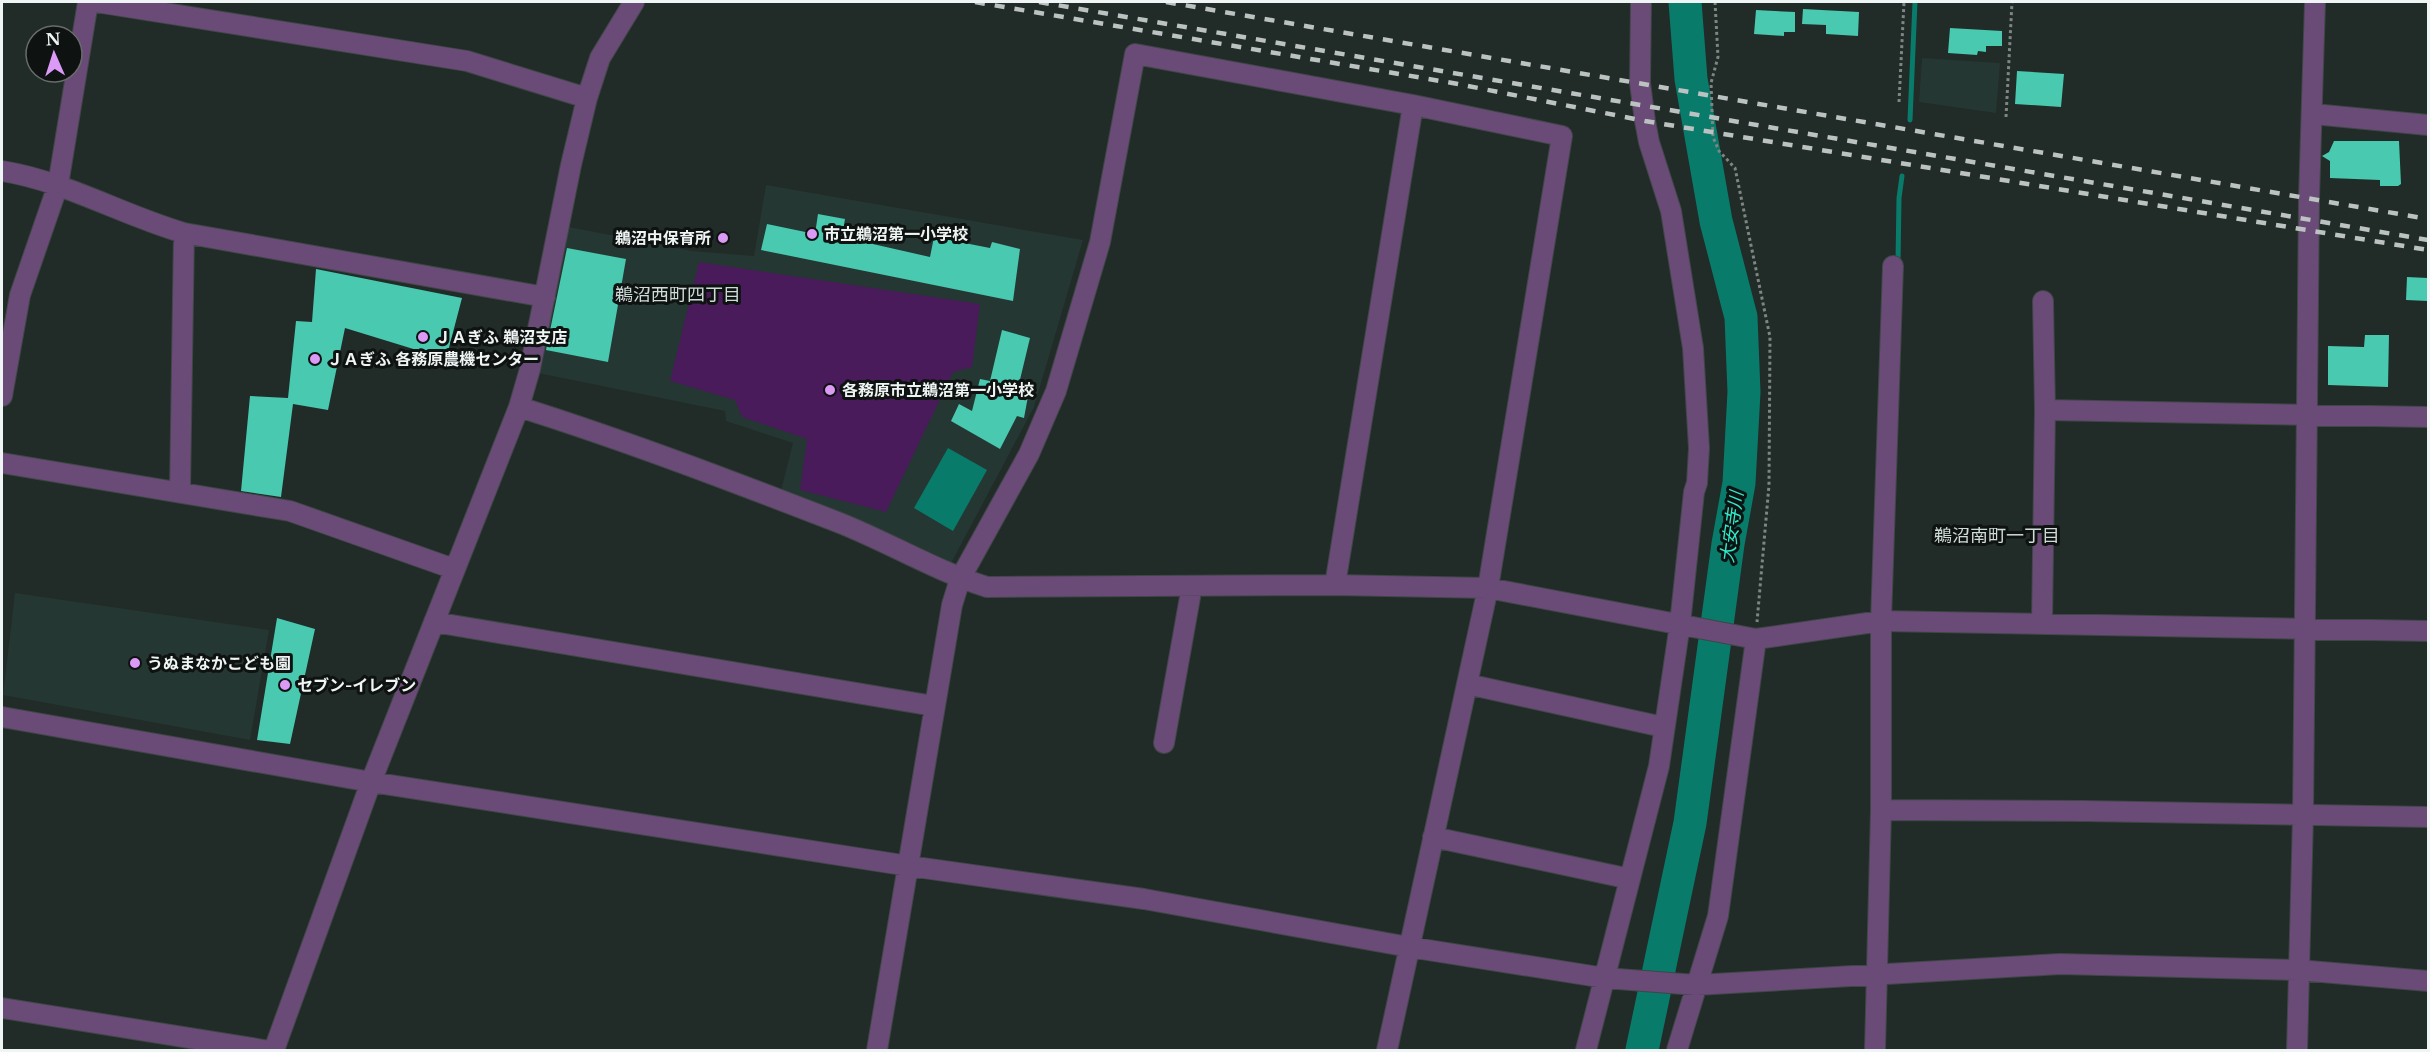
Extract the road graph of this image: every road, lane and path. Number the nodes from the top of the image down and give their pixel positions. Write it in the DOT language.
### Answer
graph roads {
  1 [pos="88,2"];
  2 [pos="96,2"];
  3 [pos="634,2"];
  4 [pos="1641,2"];
  5 [pos="1715,2"];
  6 [pos="1904,2"];
  7 [pos="2012,2"];
  8 [pos="2315,2"];
  9 [pos="587,98"];
  10 [pos="1899,102"];
  11 [pos="1413,105"];
  12 [pos="2313,114"];
  13 [pos="2006,117"];
  14 [pos="2428,125"];
  15 [pos="2,171"];
  16 [pos="58,185"];
  17 [pos="183,233"];
  18 [pos="1893,266"];
  19 [pos="545,297"];
  20 [pos="2043,301"];
  21 [pos="2,396"];
  22 [pos="519,407"];
  23 [pos="2045,410"];
  24 [pos="2307,413"];
  25 [pos="2428,417"];
  26 [pos="2,463"];
  27 [pos="180,492"];
  28 [pos="454,569"];
  29 [pos="960,579"];
  30 [pos="1335,585"];
  31 [pos="1192,586"];
  32 [pos="1488,588"];
  33 [pos="1881,621"];
  34 [pos="434,622"];
  35 [pos="2042,623"];
  36 [pos="1681,624"];
  37 [pos="2303,628"];
  38 [pos="2428,631"];
  39 [pos="1755,639"];
  40 [pos="1467,684"];
  41 [pos="934,706"];
  42 [pos="2,717"];
  43 [pos="1654,725"];
  44 [pos="1164,743"];
  45 [pos="370,782"];
  46 [pos="1881,810"];
  47 [pos="2303,816"];
  48 [pos="2428,817"];
  49 [pos="1433,837"];
  50 [pos="909,866"];
  51 [pos="1621,877"];
  52 [pos="1409,947"];
  53 [pos="2298,970"];
  54 [pos="1876,975"];
  55 [pos="1612,978"];
  56 [pos="2428,981"];
  57 [pos="1691,984"];
  58 [pos="2,1008"];
  59 [pos="264,1050"];
  60 [pos="274,1050"];
  61 [pos="877,1050"];
  62 [pos="1387,1050"];
  63 [pos="1586,1050"];
  64 [pos="1677,1050"];
  65 [pos="1875,1050"];
  66 [pos="2297,1050"];
  1 -- 16 [label="street"];
  2 -- 9 [label="street"];
  3 -- 9 [label="street"];
  4 -- 36 [label="street"];
  5 -- 39 [label="path"];
  6 -- 10 [label="path"];
  7 -- 13 [label="path"];
  8 -- 12 [label="street"];
  9 -- 19 [label="street"];
  11 -- 29 [label="street"];
  11 -- 30 [label="street"];
  11 -- 32 [label="street"];
  12 -- 14 [label="street"];
  12 -- 24 [label="street"];
  15 -- 16 [label="street"];
  16 -- 17 [label="street"];
  16 -- 21 [label="street"];
  17 -- 19 [label="street"];
  17 -- 27 [label="street"];
  18 -- 33 [label="street"];
  19 -- 22 [label="street"];
  20 -- 23 [label="street"];
  22 -- 28 [label="street"];
  22 -- 29 [label="street"];
  23 -- 24 [label="street"];
  23 -- 35 [label="street"];
  24 -- 25 [label="street"];
  24 -- 37 [label="street"];
  26 -- 27 [label="street"];
  27 -- 28 [label="street"];
  28 -- 34 [label="street"];
  29 -- 31 [label="street"];
  29 -- 41 [label="street"];
  30 -- 31 [label="street"];
  30 -- 32 [label="street"];
  31 -- 44 [label="street"];
  32 -- 36 [label="street"];
  32 -- 40 [label="street"];
  33 -- 35 [label="street"];
  33 -- 39 [label="street"];
  33 -- 46 [label="street"];
  34 -- 41 [label="street"];
  34 -- 45 [label="street"];
  35 -- 37 [label="street"];
  36 -- 39 [label="street"];
  36 -- 55 [label="street"];
  37 -- 38 [label="street"];
  37 -- 47 [label="street"];
  39 -- 57 [label="street"];
  40 -- 43 [label="street"];
  40 -- 49 [label="street"];
  41 -- 50 [label="street"];
  42 -- 45 [label="street"];
  45 -- 50 [label="street"];
  45 -- 60 [label="street"];
  46 -- 47 [label="street"];
  46 -- 54 [label="street"];
  47 -- 48 [label="street"];
  47 -- 53 [label="street"];
  49 -- 51 [label="street"];
  49 -- 52 [label="street"];
  50 -- 52 [label="street"];
  50 -- 61 [label="street"];
  52 -- 55 [label="street"];
  52 -- 62 [label="street"];
  53 -- 54 [label="street"];
  53 -- 56 [label="street"];
  53 -- 66 [label="street"];
  54 -- 57 [label="street"];
  54 -- 65 [label="street"];
  55 -- 57 [label="street"];
  55 -- 63 [label="street"];
  57 -- 64 [label="street"];
  58 -- 59 [label="street"];
}
